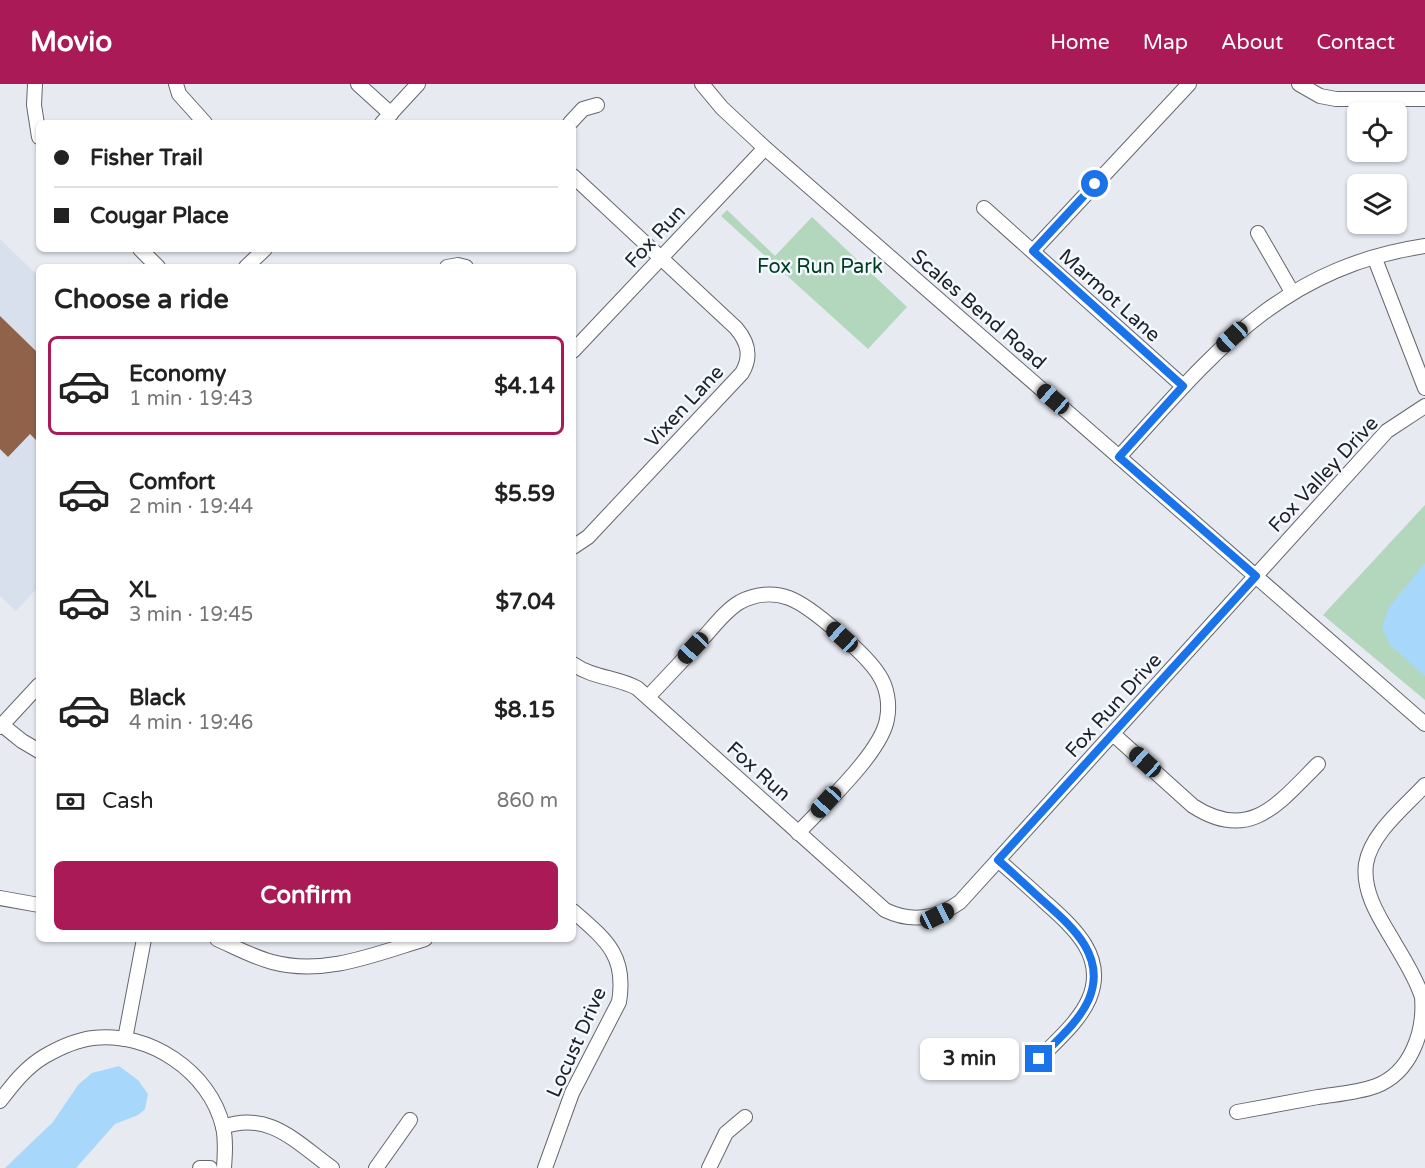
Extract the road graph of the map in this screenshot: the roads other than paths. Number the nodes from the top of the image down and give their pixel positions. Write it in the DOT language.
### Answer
graph roads {
  1 [pos="35,84"];
  2 [pos="176,84"];
  3 [pos="358,84"];
  4 [pos="418,84"];
  5 [pos="702,84"];
  6 [pos="1189,84"];
  7 [pos="1299,84"];
  8 [pos="1403,84"];
  9 [pos="1402,99"];
  10 [pos="1425,99"];
  11 [pos="597,105"];
  12 [pos="386,118"];
  13 [pos="36,120"];
  14 [pos="202,120"];
  15 [pos="573,120"];
  16 [pos="765,148"];
  17 [pos="576,179"];
  18 [pos="984,208"];
  19 [pos="1258,233"];
  20 [pos="1425,246"];
  21 [pos="1033,251"];
  22 [pos="143,252"];
  23 [pos="262,252"];
  24 [pos="661,258"];
  25 [pos="1374,258"];
  26 [pos="155,264"];
  27 [pos="249,264"];
  28 [pos="1292,292"];
  29 [pos="576,348"];
  30 [pos="1183,386"];
  31 [pos="1425,388"];
  32 [pos="1425,406"];
  33 [pos="1119,457"];
  34 [pos="576,545"];
  35 [pos="1256,576"];
  36 [pos="576,666"];
  37 [pos="36,688"];
  38 [pos="648,697"];
  39 [pos="1425,723"];
  40 [pos="1,726"];
  41 [pos="1113,734"];
  42 [pos="36,749"];
  43 [pos="1318,764"];
  44 [pos="1425,785"];
  45 [pos="798,833"];
  46 [pos="998,860"];
  47 [pos="0,898"];
  48 [pos="36,904"];
  49 [pos="576,914"];
  50 [pos="143,942"];
  51 [pos="224,942"];
  52 [pos="415,942"];
  53 [pos="125,1039"];
  54 [pos="1039,1059"];
  55 [pos="0,1101"];
  56 [pos="1237,1112"];
  57 [pos="745,1117"];
  58 [pos="410,1120"];
  59 [pos="223,1127"];
  60 [pos="200,1168"];
  61 [pos="210,1168"];
  62 [pos="224,1168"];
  63 [pos="332,1168"];
  64 [pos="376,1168"];
  65 [pos="545,1168"];
  66 [pos="709,1168"];
  1 -- 13 [label="street"];
  2 -- 14 [label="street"];
  3 -- 12 [label="street"];
  4 -- 12 [label="street"];
  5 -- 16 [label="street, Scales Bend Road"];
  6 -- 21 [label="street"];
  7 -- 9 [label="street"];
  8 -- 9 [label="street"];
  9 -- 10 [label="street"];
  11 -- 15 [label="street"];
  16 -- 24 [label="street, Fox Run"];
  16 -- 33 [label="street, Scales Bend Road"];
  17 -- 24 [label="street, Vixen Lane"];
  18 -- 21 [label="street, Marmot Lane"];
  19 -- 28 [label="street"];
  20 -- 25 [label="street"];
  21 -- 30 [label="street, Marmot Lane"];
  22 -- 26 [label="street"];
  23 -- 27 [label="street"];
  24 -- 29 [label="street, Fox Run"];
  24 -- 34 [label="street, Vixen Lane"];
  25 -- 28 [label="street"];
  25 -- 31 [label="street"];
  28 -- 30 [label="street"];
  30 -- 33 [label="street"];
  32 -- 35 [label="street, Fox Valley Drive"];
  33 -- 35 [label="street, Scales Bend Road"];
  35 -- 39 [label="street, Scales Bend Road"];
  35 -- 41 [label="street, Fox Run Drive"];
  36 -- 38 [label="street, Fox Run"];
  37 -- 40 [label="street"];
  38 -- 45 [label="street, Fox Run"];
  38 -- 45 [label="street"];
  40 -- 42 [label="street"];
  41 -- 43 [label="street"];
  41 -- 46 [label="street, Fox Run Drive"];
  44 -- 56 [label="street"];
  45 -- 46 [label="street, Fox Run"];
  46 -- 54 [label="street"];
  47 -- 48 [label="street"];
  49 -- 65 [label="street, Locust Drive"];
  50 -- 53 [label="street"];
  51 -- 52 [label="street"];
  53 -- 55 [label="street"];
  53 -- 59 [label="street"];
  57 -- 66 [label="street"];
  58 -- 64 [label="street"];
  59 -- 62 [label="street"];
  59 -- 63 [label="street"];
  60 -- 61 [label="street"];
}
